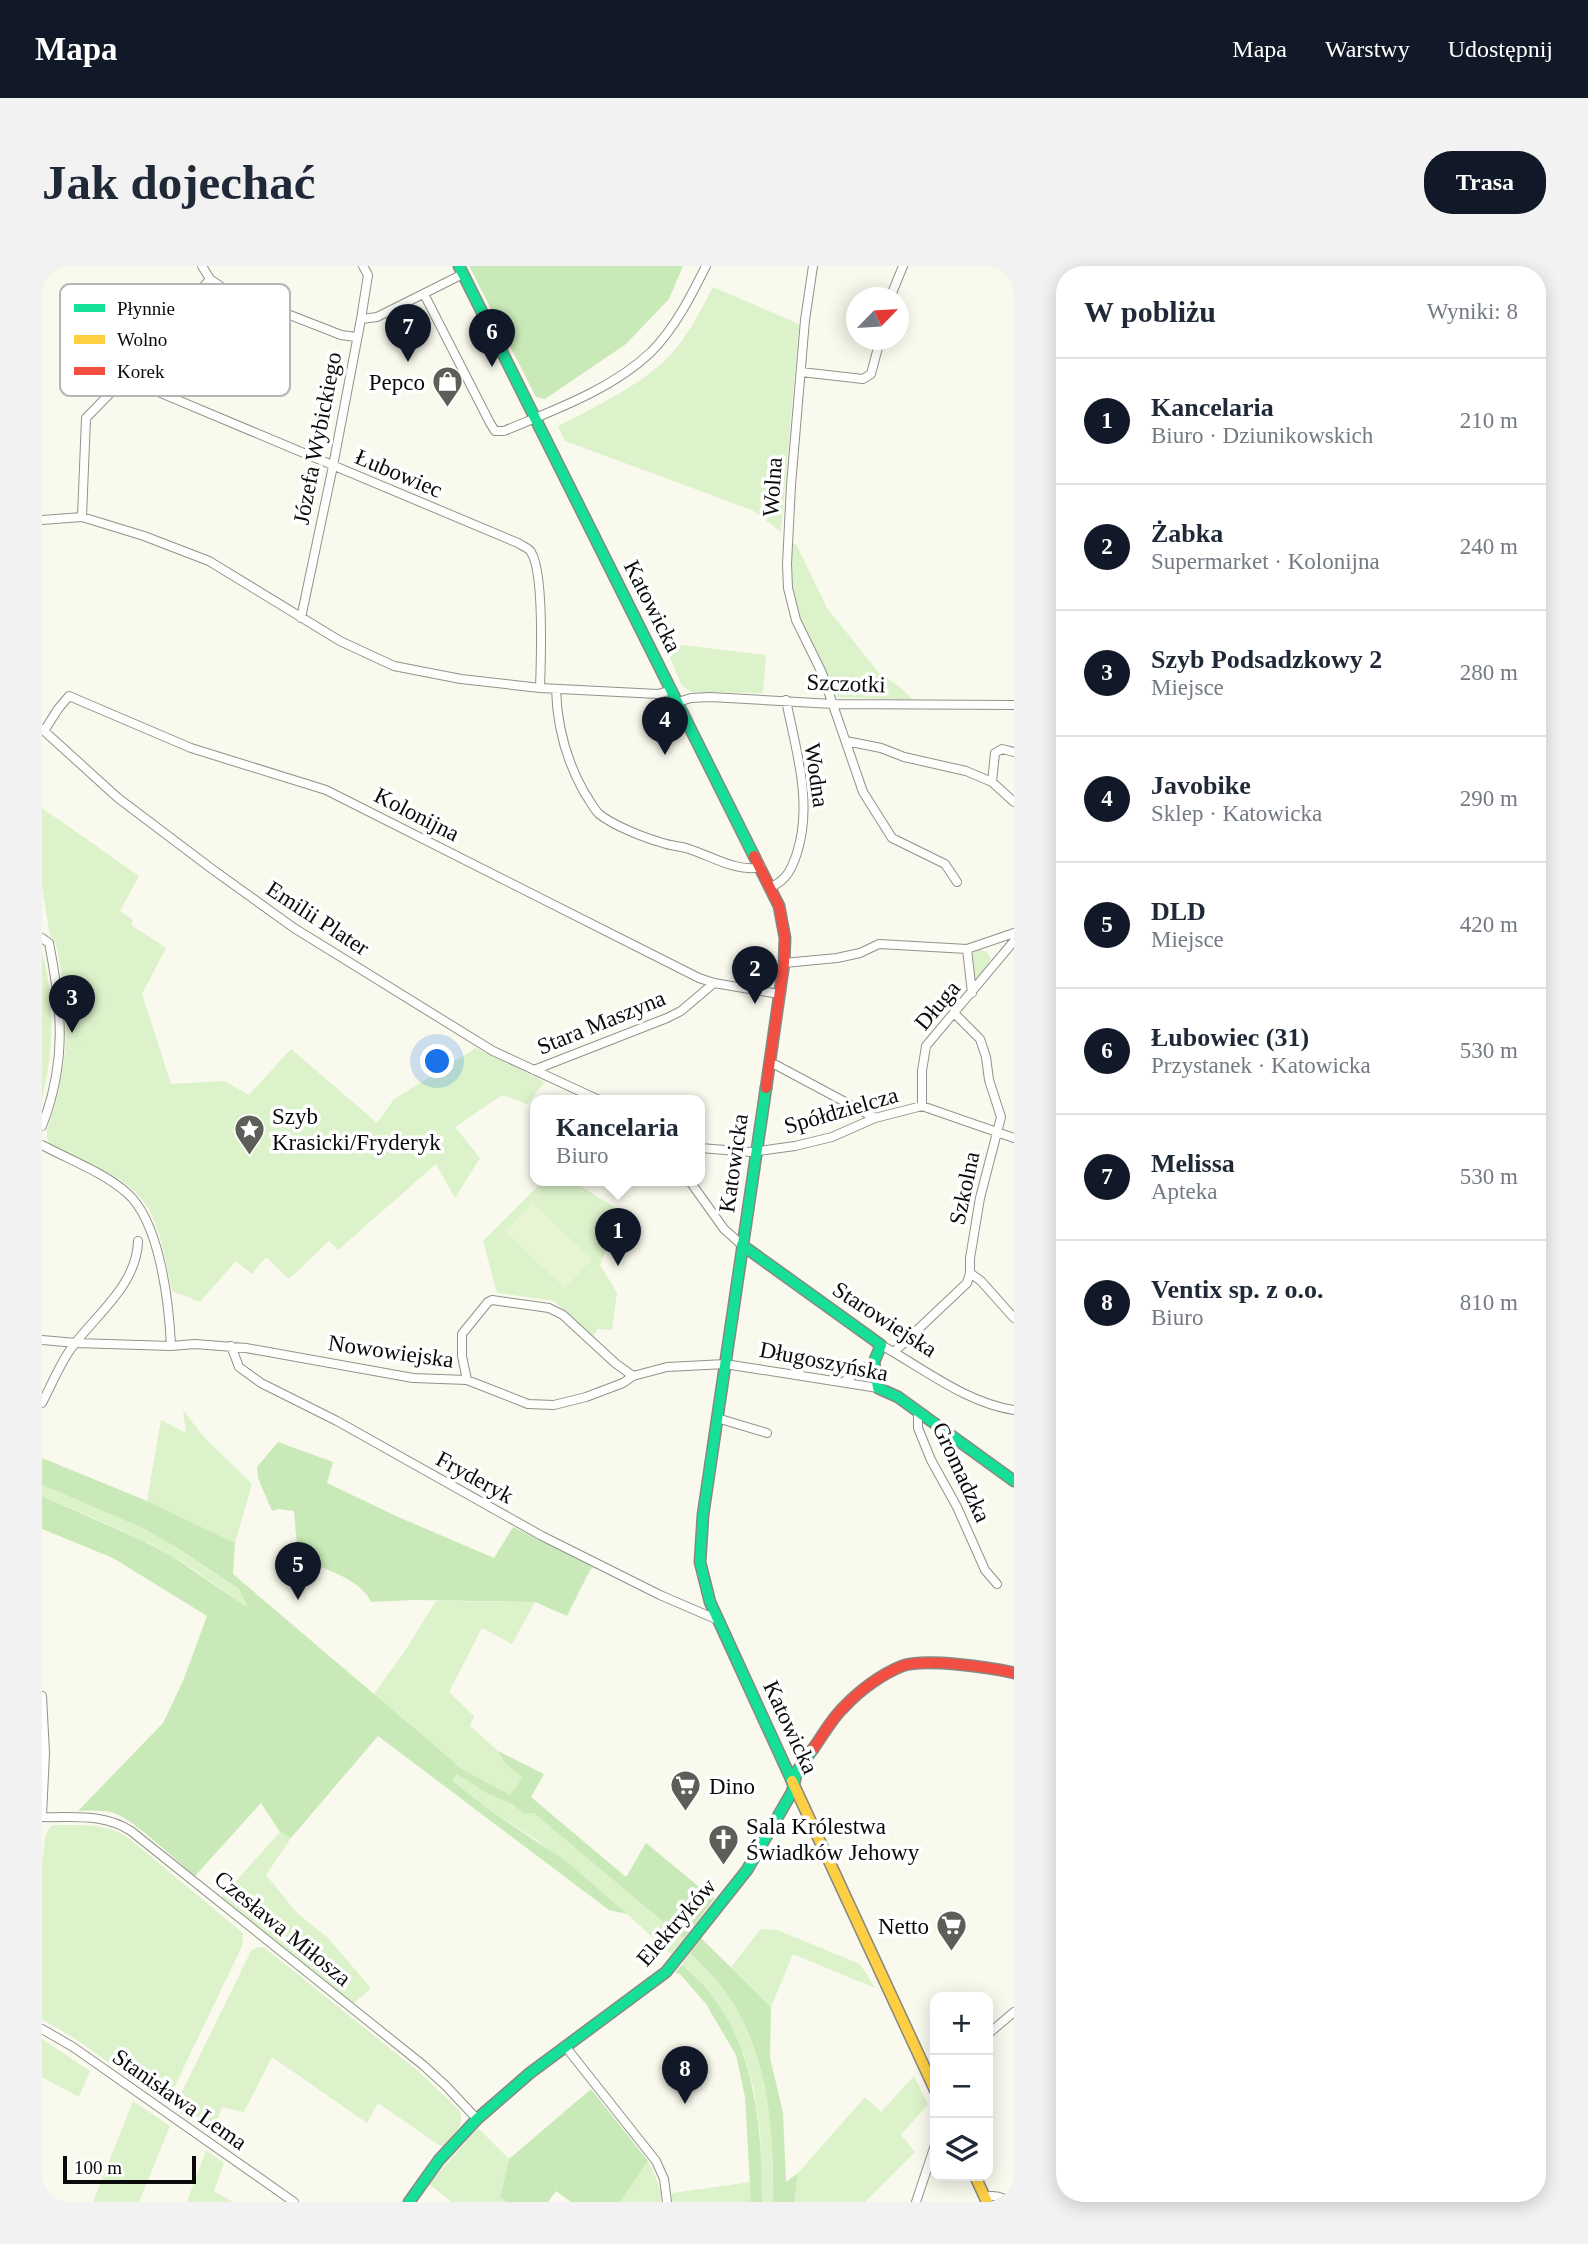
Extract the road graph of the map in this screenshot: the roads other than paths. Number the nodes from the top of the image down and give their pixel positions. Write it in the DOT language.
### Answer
graph roads {
  1 [pos="202,266"];
  2 [pos="363,266"];
  3 [pos="706,266"];
  4 [pos="813,266"];
  5 [pos="903,266"];
  6 [pos="461,270"];
  7 [pos="210,279"];
  8 [pos="206,284"];
  9 [pos="217,284"];
  10 [pos="894,287"];
  11 [pos="424,293"];
  12 [pos="290,316"];
  13 [pos="361,319"];
  14 [pos="356,337"];
  15 [pos="877,350"];
  16 [pos="800,372"];
  17 [pos="107,396"];
  18 [pos="168,396"];
  19 [pos="535,418"];
  20 [pos="333,466"];
  21 [pos="82,517"];
  22 [pos="42,520"];
  23 [pos="301,618"];
  24 [pos="541,688"];
  25 [pos="555,689"];
  26 [pos="672,690"];
  27 [pos="786,700"];
  28 [pos="678,702"];
  29 [pos="832,704"];
  30 [pos="1014,705"];
  31 [pos="43,730"];
  32 [pos="846,741"];
  33 [pos="1014,752"];
  34 [pos="992,782"];
  35 [pos="1014,802"];
  36 [pos="761,867"];
  37 [pos="957,882"];
  38 [pos="771,887"];
  39 [pos="1014,933"];
  40 [pos="42,938"];
  41 [pos="1014,941"];
  42 [pos="980,946"];
  43 [pos="967,949"];
  44 [pos="784,963"];
  45 [pos="995,963"];
  46 [pos="713,983"];
  47 [pos="972,993"];
  48 [pos="779,994"];
  49 [pos="955,1014"];
  50 [pos="769,1063"];
  51 [pos="534,1070"];
  52 [pos="588,1095"];
  53 [pos="922,1106"];
  54 [pos="875,1118"];
  55 [pos="42,1126"];
  56 [pos="996,1132"];
  57 [pos="1014,1138"];
  58 [pos="42,1145"];
  59 [pos="705,1149"];
  60 [pos="756,1151"];
  61 [pos="693,1186"];
  62 [pos="138,1241"];
  63 [pos="742,1245"];
  64 [pos="970,1273"];
  65 [pos="1014,1318"];
  66 [pos="42,1340"];
  67 [pos="76,1343"];
  68 [pos="881,1345"];
  69 [pos="171,1346"];
  70 [pos="231,1346"];
  71 [pos="894,1352"];
  72 [pos="874,1362"];
  73 [pos="725,1364"];
  74 [pos="633,1376"];
  75 [pos="467,1380"];
  76 [pos="843,1382"];
  77 [pos="878,1388"];
  78 [pos="42,1403"];
  79 [pos="1014,1410"];
  80 [pos="918,1411"];
  81 [pos="717,1419"];
  82 [pos="767,1433"];
  83 [pos="1014,1481"];
  84 [pos="997,1584"];
  85 [pos="718,1620"];
  86 [pos="1014,1673"];
  87 [pos="42,1696"];
  88 [pos="794,1784"];
  89 [pos="42,1817"];
  90 [pos="1014,2012"];
  91 [pos="42,2029"];
  92 [pos="993,2030"];
  93 [pos="565,2046"];
  94 [pos="930,2079"];
  95 [pos="477,2119"];
  96 [pos="930,2160"];
  97 [pos="977,2181"];
  98 [pos="986,2200"];
  99 [pos="294,2202"];
  100 [pos="409,2202"];
  101 [pos="667,2202"];
  102 [pos="916,2202"];
  103 [pos="1012,2202"];
  1 -- 7 [label="street"];
  2 -- 13 [label="street, Józefa Wybickiego"];
  3 -- 19 [label="street"];
  4 -- 16 [label="street, Wolna"];
  5 -- 10 [label="street"];
  6 -- 11 [label="street"];
  6 -- 19 [label="street, Katowicka"];
  7 -- 8 [label="street"];
  7 -- 9 [label="street"];
  11 -- 13 [label="street"];
  11 -- 19 [label="street"];
  12 -- 14 [label="street"];
  13 -- 14 [label="street, Józefa Wybickiego"];
  14 -- 20 [label="street, Józefa Wybickiego"];
  15 -- 16 [label="street"];
  16 -- 29 [label="street, Wolna"];
  17 -- 21 [label="street"];
  18 -- 20 [label="street, Łubowiec"];
  19 -- 26 [label="street, Katowicka"];
  20 -- 23 [label="street, Józefa Wybickiego"];
  20 -- 24 [label="street, Łubowiec"];
  21 -- 22 [label="street"];
  21 -- 23 [label="street"];
  23 -- 24 [label="street"];
  24 -- 25 [label="street"];
  25 -- 26 [label="street"];
  25 -- 36 [label="street"];
  26 -- 28 [label="street, Katowicka"];
  27 -- 28 [label="street, Szczotki"];
  27 -- 29 [label="street, Szczotki"];
  27 -- 38 [label="street, Wodna"];
  28 -- 36 [label="street, Katowicka"];
  29 -- 30 [label="street, Szczotki"];
  29 -- 32 [label="street, Wolna"];
  31 -- 46 [label="street, Kolonijna"];
  31 -- 51 [label="street, Emilii Plater"];
  32 -- 34 [label="street"];
  32 -- 37 [label="street, Wolna"];
  33 -- 34 [label="street"];
  34 -- 35 [label="street"];
  36 -- 38 [label="street, Katowicka"];
  38 -- 44 [label="street, Katowicka"];
  39 -- 42 [label="street"];
  40 -- 55 [label="street"];
  41 -- 45 [label="street, Długa"];
  42 -- 43 [label="street"];
  42 -- 45 [label="street"];
  43 -- 44 [label="street"];
  43 -- 47 [label="street"];
  44 -- 48 [label="street, Katowicka"];
  45 -- 47 [label="street, Długa"];
  46 -- 48 [label="street, Kolonijna"];
  46 -- 51 [label="street, Stara Maszyna"];
  47 -- 49 [label="street, Długa"];
  48 -- 50 [label="street, Katowicka"];
  49 -- 53 [label="street, Długa"];
  49 -- 56 [label="street, Szkolna"];
  50 -- 54 [label="street"];
  50 -- 60 [label="street, Katowicka"];
  51 -- 52 [label="street, Emilii Plater"];
  53 -- 54 [label="street, Spółdzielcza"];
  53 -- 56 [label="street, Spółdzielcza"];
  54 -- 60 [label="street, Spółdzielcza"];
  56 -- 57 [label="street, Spółdzielcza"];
  56 -- 64 [label="street, Szkolna"];
  58 -- 69 [label="street"];
  59 -- 60 [label="street"];
  60 -- 63 [label="street, Katowicka"];
  61 -- 63 [label="street"];
  62 -- 67 [label="street"];
  63 -- 68 [label="street, Starowiejska"];
  63 -- 73 [label="street, Katowicka"];
  64 -- 65 [label="street"];
  64 -- 71 [label="street"];
  66 -- 67 [label="street, Nowowiejska"];
  67 -- 69 [label="street, Nowowiejska"];
  67 -- 78 [label="street"];
  68 -- 71 [label="street, Starowiejska"];
  68 -- 72 [label="street"];
  69 -- 70 [label="street, Nowowiejska"];
  70 -- 75 [label="street, Nowowiejska"];
  70 -- 85 [label="street, Fryderyk"];
  71 -- 79 [label="street, Starowiejska"];
  72 -- 76 [label="street"];
  72 -- 77 [label="street"];
  73 -- 74 [label="street, Nowowiejska"];
  73 -- 76 [label="street, Długoszyńska"];
  73 -- 81 [label="street, Katowicka"];
  74 -- 75 [label="street, Nowowiejska"];
  74 -- 75 [label="street"];
  76 -- 77 [label="street, Długoszyńska"];
  77 -- 80 [label="street, Długoszyńska"];
  80 -- 83 [label="street, Długoszyńska"];
  80 -- 84 [label="street, Gromadzka"];
  81 -- 82 [label="street"];
  81 -- 85 [label="street, Katowicka"];
  85 -- 88 [label="street, Katowicka"];
  86 -- 88 [label="street, Elektryków"];
  87 -- 89 [label="street"];
  88 -- 93 [label="street, Elektryków"];
  88 -- 94 [label="street, Katowicka"];
  89 -- 95 [label="street, Czesława Miłosza"];
  90 -- 92 [label="street"];
  91 -- 99 [label="street, Stanisława Lema"];
  93 -- 95 [label="street, Elektryków"];
  93 -- 101 [label="street"];
  95 -- 100 [label="street, Elektryków"];
  96 -- 102 [label="street"];
  97 -- 98 [label="street"];
  98 -- 103 [label="street"];
}
